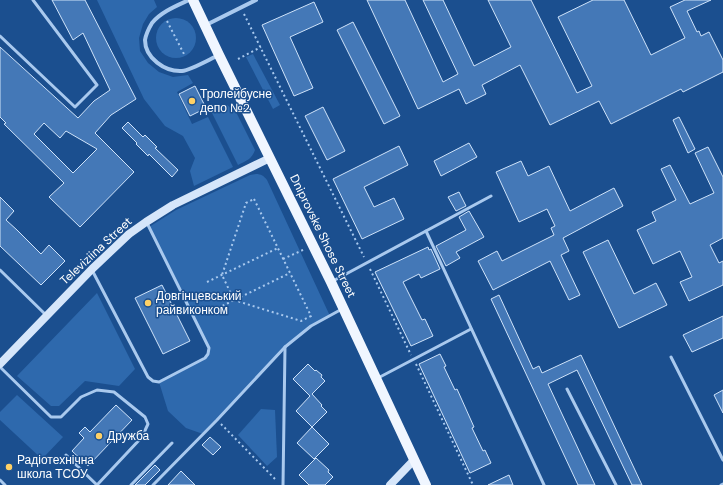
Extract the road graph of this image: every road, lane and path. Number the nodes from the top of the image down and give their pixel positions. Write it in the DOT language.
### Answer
graph roads {
  1 [pos="32,0"];
  2 [pos="189,0"];
  3 [pos="193,0"];
  4 [pos="256,0"];
  5 [pos="241,7"];
  6 [pos="167,21"];
  7 [pos="205,25"];
  8 [pos="0,36"];
  9 [pos="261,47"];
  10 [pos="219,55"];
  11 [pos="185,56"];
  12 [pos="238,59"];
  13 [pos="270,158"];
  14 [pos="491,196"];
  15 [pos="146,222"];
  16 [pos="426,231"];
  17 [pos="313,245"];
  18 [pos="278,248"];
  19 [pos="283,259"];
  20 [pos="367,263"];
  21 [pos="92,269"];
  22 [pos="0,270"];
  23 [pos="290,273"];
  24 [pos="222,275"];
  25 [pos="208,282"];
  26 [pos="331,282"];
  27 [pos="234,300"];
  28 [pos="218,308"];
  29 [pos="343,308"];
  30 [pos="47,316"];
  31 [pos="472,329"];
  32 [pos="285,347"];
  33 [pos="671,357"];
  34 [pos="413,359"];
  35 [pos="0,365"];
  36 [pos="376,378"];
  37 [pos="567,389"];
  38 [pos="217,420"];
  39 [pos="172,442"];
  40 [pos="66,455"];
  41 [pos="414,460"];
  42 [pos="723,460"];
  43 [pos="0,480"];
  44 [pos="5,485"];
  45 [pos="97,485"];
  46 [pos="131,485"];
  47 [pos="154,485"];
  48 [pos="282,485"];
  49 [pos="390,485"];
  50 [pos="426,485"];
  51 [pos="473,485"];
  52 [pos="544,485"];
  53 [pos="616,485"];
  1 -- 8 [label="lane"];
  2 -- 10 [label="street"];
  3 -- 7 [label="main road, Dniprovske Shose Street"];
  4 -- 5 [label="street"];
  5 -- 7 [label="street"];
  5 -- 9 [label="path"];
  6 -- 11 [label="path"];
  7 -- 10 [label="main road, Dniprovske Shose Street"];
  9 -- 12 [label="path"];
  9 -- 20 [label="path"];
  10 -- 13 [label="main road, Dniprovske Shose Street"];
  13 -- 15 [label="street, Televiziina Street"];
  13 -- 17 [label="main road, Dniprovske Shose Street"];
  14 -- 16 [label="lane"];
  15 -- 21 [label="street, Televiziina Street"];
  15 -- 21 [label="lane"];
  16 -- 20 [label="lane"];
  16 -- 31 [label="lane"];
  17 -- 19 [label="path"];
  17 -- 26 [label="main road, Dniprovske Shose Street"];
  18 -- 19 [label="path"];
  18 -- 24 [label="path"];
  18 -- 24 [label="path"];
  19 -- 23 [label="path"];
  20 -- 26 [label="lane"];
  20 -- 34 [label="path"];
  21 -- 30 [label="street, Televiziina Street"];
  22 -- 30 [label="lane"];
  23 -- 27 [label="path"];
  23 -- 27 [label="path"];
  24 -- 25 [label="path"];
  24 -- 27 [label="path"];
  26 -- 29 [label="main road, Dniprovske Shose Street"];
  27 -- 28 [label="path"];
  29 -- 32 [label="lane"];
  29 -- 36 [label="main road, Dniprovske Shose Street"];
  30 -- 35 [label="street, Televiziina Street"];
  31 -- 34 [label="lane"];
  31 -- 52 [label="lane"];
  32 -- 38 [label="lane"];
  32 -- 48 [label="lane"];
  33 -- 42 [label="lane"];
  34 -- 36 [label="lane"];
  34 -- 51 [label="path"];
  35 -- 45 [label="lane"];
  36 -- 41 [label="main road, Dniprovske Shose Street"];
  37 -- 53 [label="lane"];
  38 -- 47 [label="lane"];
  38 -- 48 [label="path"];
  39 -- 46 [label="lane"];
  40 -- 45 [label="lane"];
  41 -- 49 [label="street"];
  41 -- 50 [label="main road, Dniprovske Shose Street"];
  43 -- 44 [label="lane"];
}
